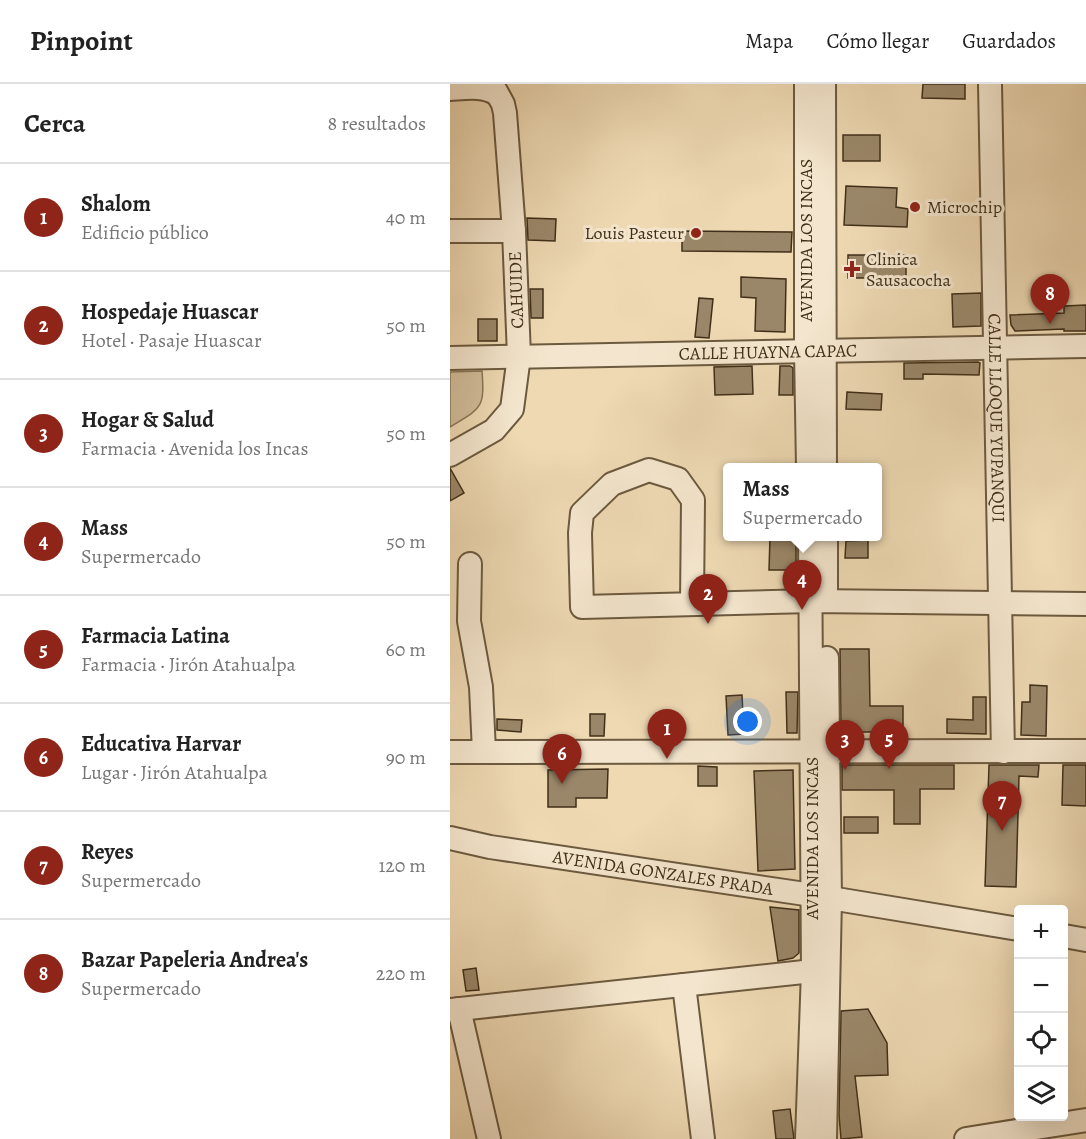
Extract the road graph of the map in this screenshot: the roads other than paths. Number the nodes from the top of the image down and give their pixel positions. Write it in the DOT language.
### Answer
graph roads {
  1 [pos="806,84"];
  2 [pos="824,84"];
  3 [pos="990,84"];
  4 [pos="450,88"];
  5 [pos="494,89"];
  6 [pos="450,231"];
  7 [pos="514,231"];
  8 [pos="1086,346"];
  9 [pos="996,348"];
  10 [pos="815,351"];
  11 [pos="519,356"];
  12 [pos="450,358"];
  13 [pos="450,455"];
  14 [pos="808,463"];
  15 [pos="825,463"];
  16 [pos="811,541"];
  17 [pos="826,541"];
  18 [pos="470,564"];
  19 [pos="819,601"];
  20 [pos="1000,603"];
  21 [pos="692,604"];
  22 [pos="1086,604"];
  23 [pos="1086,751"];
  24 [pos="450,752"];
  25 [pos="484,752"];
  26 [pos="1003,752"];
  27 [pos="820,753"];
  28 [pos="450,838"];
  29 [pos="821,896"];
  30 [pos="1014,928"];
  31 [pos="1068,937"];
  32 [pos="1086,940"];
  33 [pos="813,971"];
  34 [pos="684,985"];
  35 [pos="454,1009"];
  36 [pos="1086,1120"];
  37 [pos="489,1139"];
  38 [pos="703,1139"];
  39 [pos="807,1139"];
  40 [pos="825,1139"];
  41 [pos="966,1139"];
  1 -- 10 [label="street, AVENIDA LOS INCAS"];
  2 -- 10 [label="street, AVENIDA LOS INCAS"];
  3 -- 9 [label="street, CALLE LLOQUE YUPANQUI"];
  4 -- 5 [label="street"];
  5 -- 7 [label="street, CAHUIDE"];
  6 -- 7 [label="street"];
  7 -- 11 [label="street, CAHUIDE"];
  8 -- 9 [label="street, CALLE HUAYNA CAPAC"];
  9 -- 10 [label="street, CALLE HUAYNA CAPAC"];
  9 -- 20 [label="street, CALLE LLOQUE YUPANQUI"];
  10 -- 11 [label="street, CALLE HUAYNA CAPAC"];
  10 -- 14 [label="street, AVENIDA LOS INCAS"];
  10 -- 15 [label="street, AVENIDA LOS INCAS"];
  11 -- 12 [label="street, CALLE HUAYNA CAPAC"];
  11 -- 13 [label="street, CAHUIDE"];
  16 -- 19 [label="street, AVENIDA LOS INCAS"];
  17 -- 19 [label="street, AVENIDA LOS INCAS"];
  18 -- 25 [label="street"];
  19 -- 20 [label="street"];
  19 -- 21 [label="street"];
  19 -- 27 [label="street, AVENIDA LOS INCAS"];
  20 -- 22 [label="street"];
  20 -- 26 [label="street, CALLE LLOQUE YUPANQUI"];
  21 -- 21 [label="street"];
  23 -- 26 [label="street"];
  24 -- 25 [label="street"];
  25 -- 27 [label="street"];
  26 -- 27 [label="street"];
  27 -- 29 [label="street, AVENIDA LOS INCAS"];
  28 -- 29 [label="street, AVENIDA GONZALES PRADA"];
  29 -- 30 [label="street, AVENIDA GONZALES PRADA"];
  29 -- 33 [label="street, AVENIDA LOS INCAS"];
  29 -- 40 [label="street, AVENIDA LOS INCAS"];
  31 -- 32 [label="street"];
  33 -- 34 [label="street"];
  33 -- 39 [label="street, AVENIDA LOS INCAS"];
  34 -- 35 [label="street"];
  34 -- 38 [label="street"];
  35 -- 37 [label="street"];
  36 -- 41 [label="street"];
}
